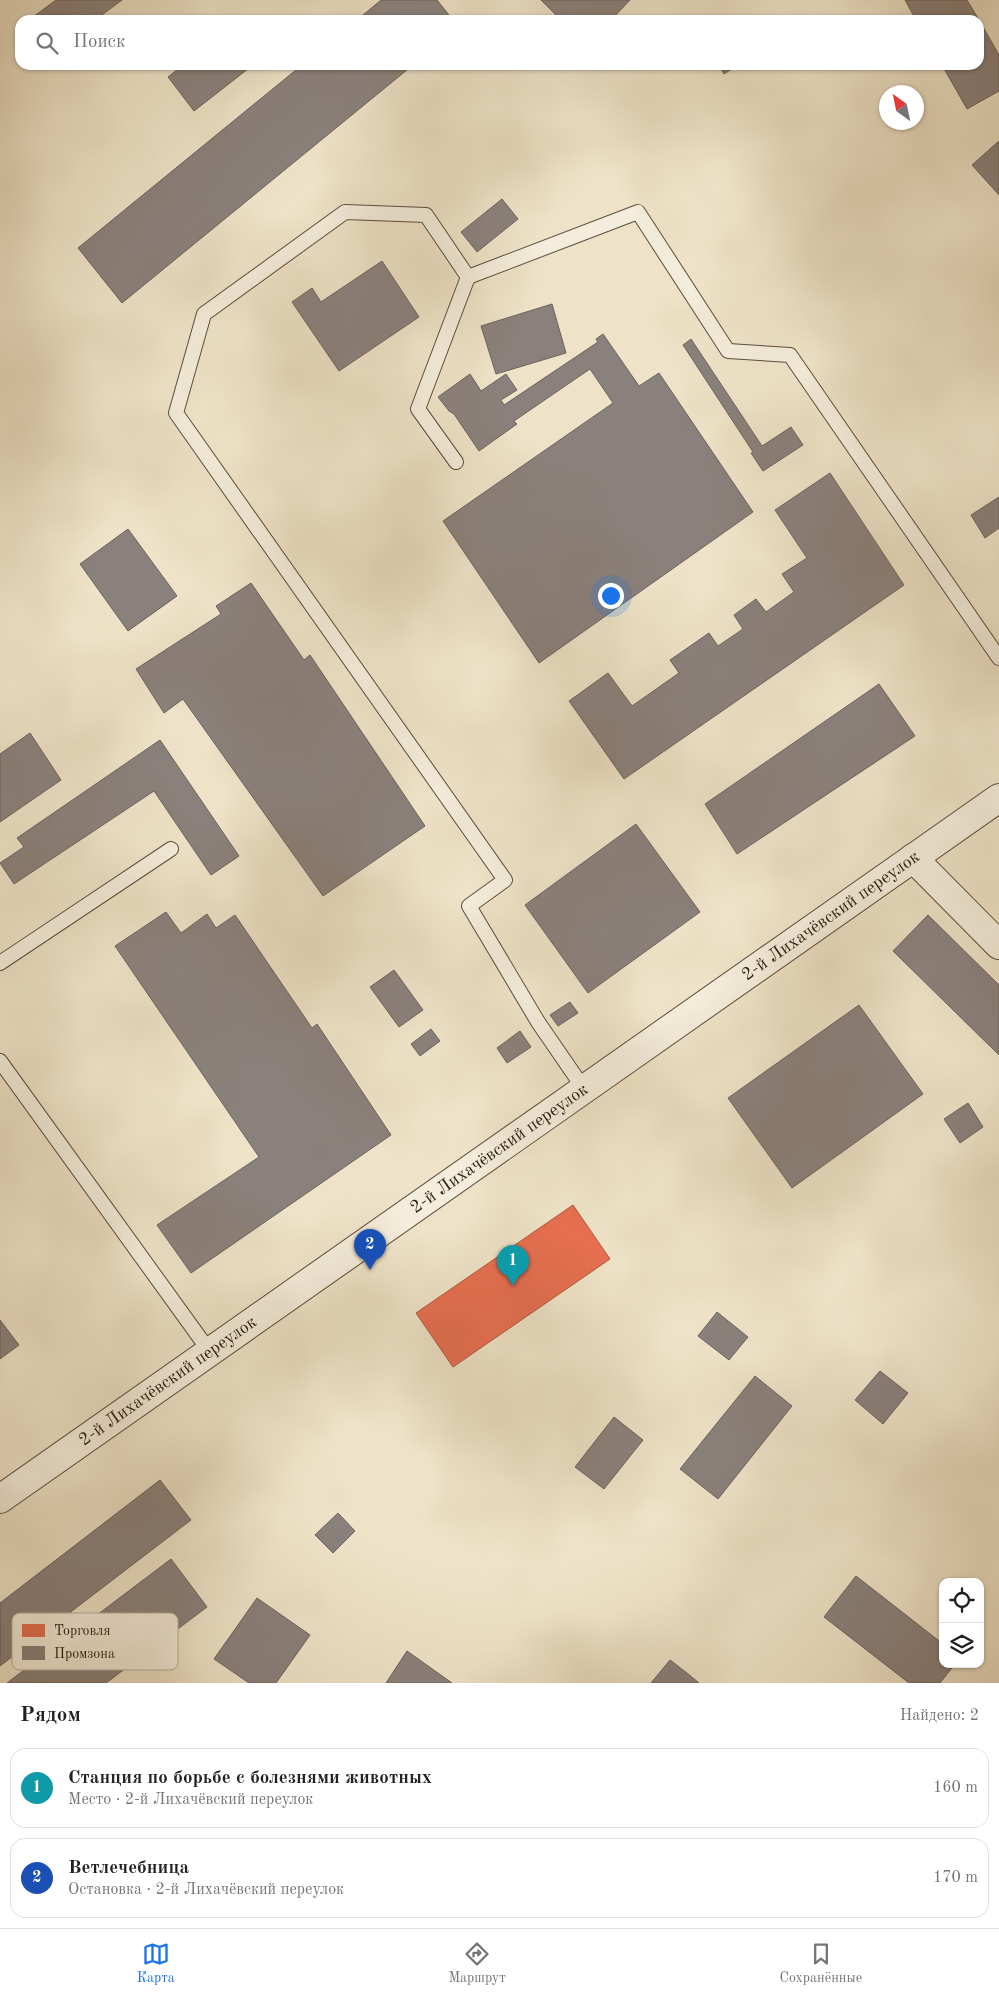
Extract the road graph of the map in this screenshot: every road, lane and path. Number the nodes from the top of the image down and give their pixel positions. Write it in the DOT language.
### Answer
graph roads {
  1 [pos="468,277"];
  2 [pos="456,462"];
  3 [pos="999,658"];
  4 [pos="999,798"];
  5 [pos="170,849"];
  6 [pos="913,858"];
  7 [pos="999,945"];
  8 [pos="0,963"];
  9 [pos="0,1061"];
  10 [pos="584,1089"];
  11 [pos="210,1352"];
  12 [pos="0,1499"];
  1 -- 2 [label="lane"];
  1 -- 3 [label="lane"];
  1 -- 10 [label="lane"];
  4 -- 6 [label="street, 2-й Лихачёвский переулок"];
  5 -- 8 [label="lane"];
  6 -- 7 [label="street"];
  6 -- 10 [label="street, 2-й Лихачёвский переулок"];
  9 -- 11 [label="lane"];
  10 -- 11 [label="street, 2-й Лихачёвский переулок"];
  11 -- 12 [label="street, 2-й Лихачёвский переулок"];
}
